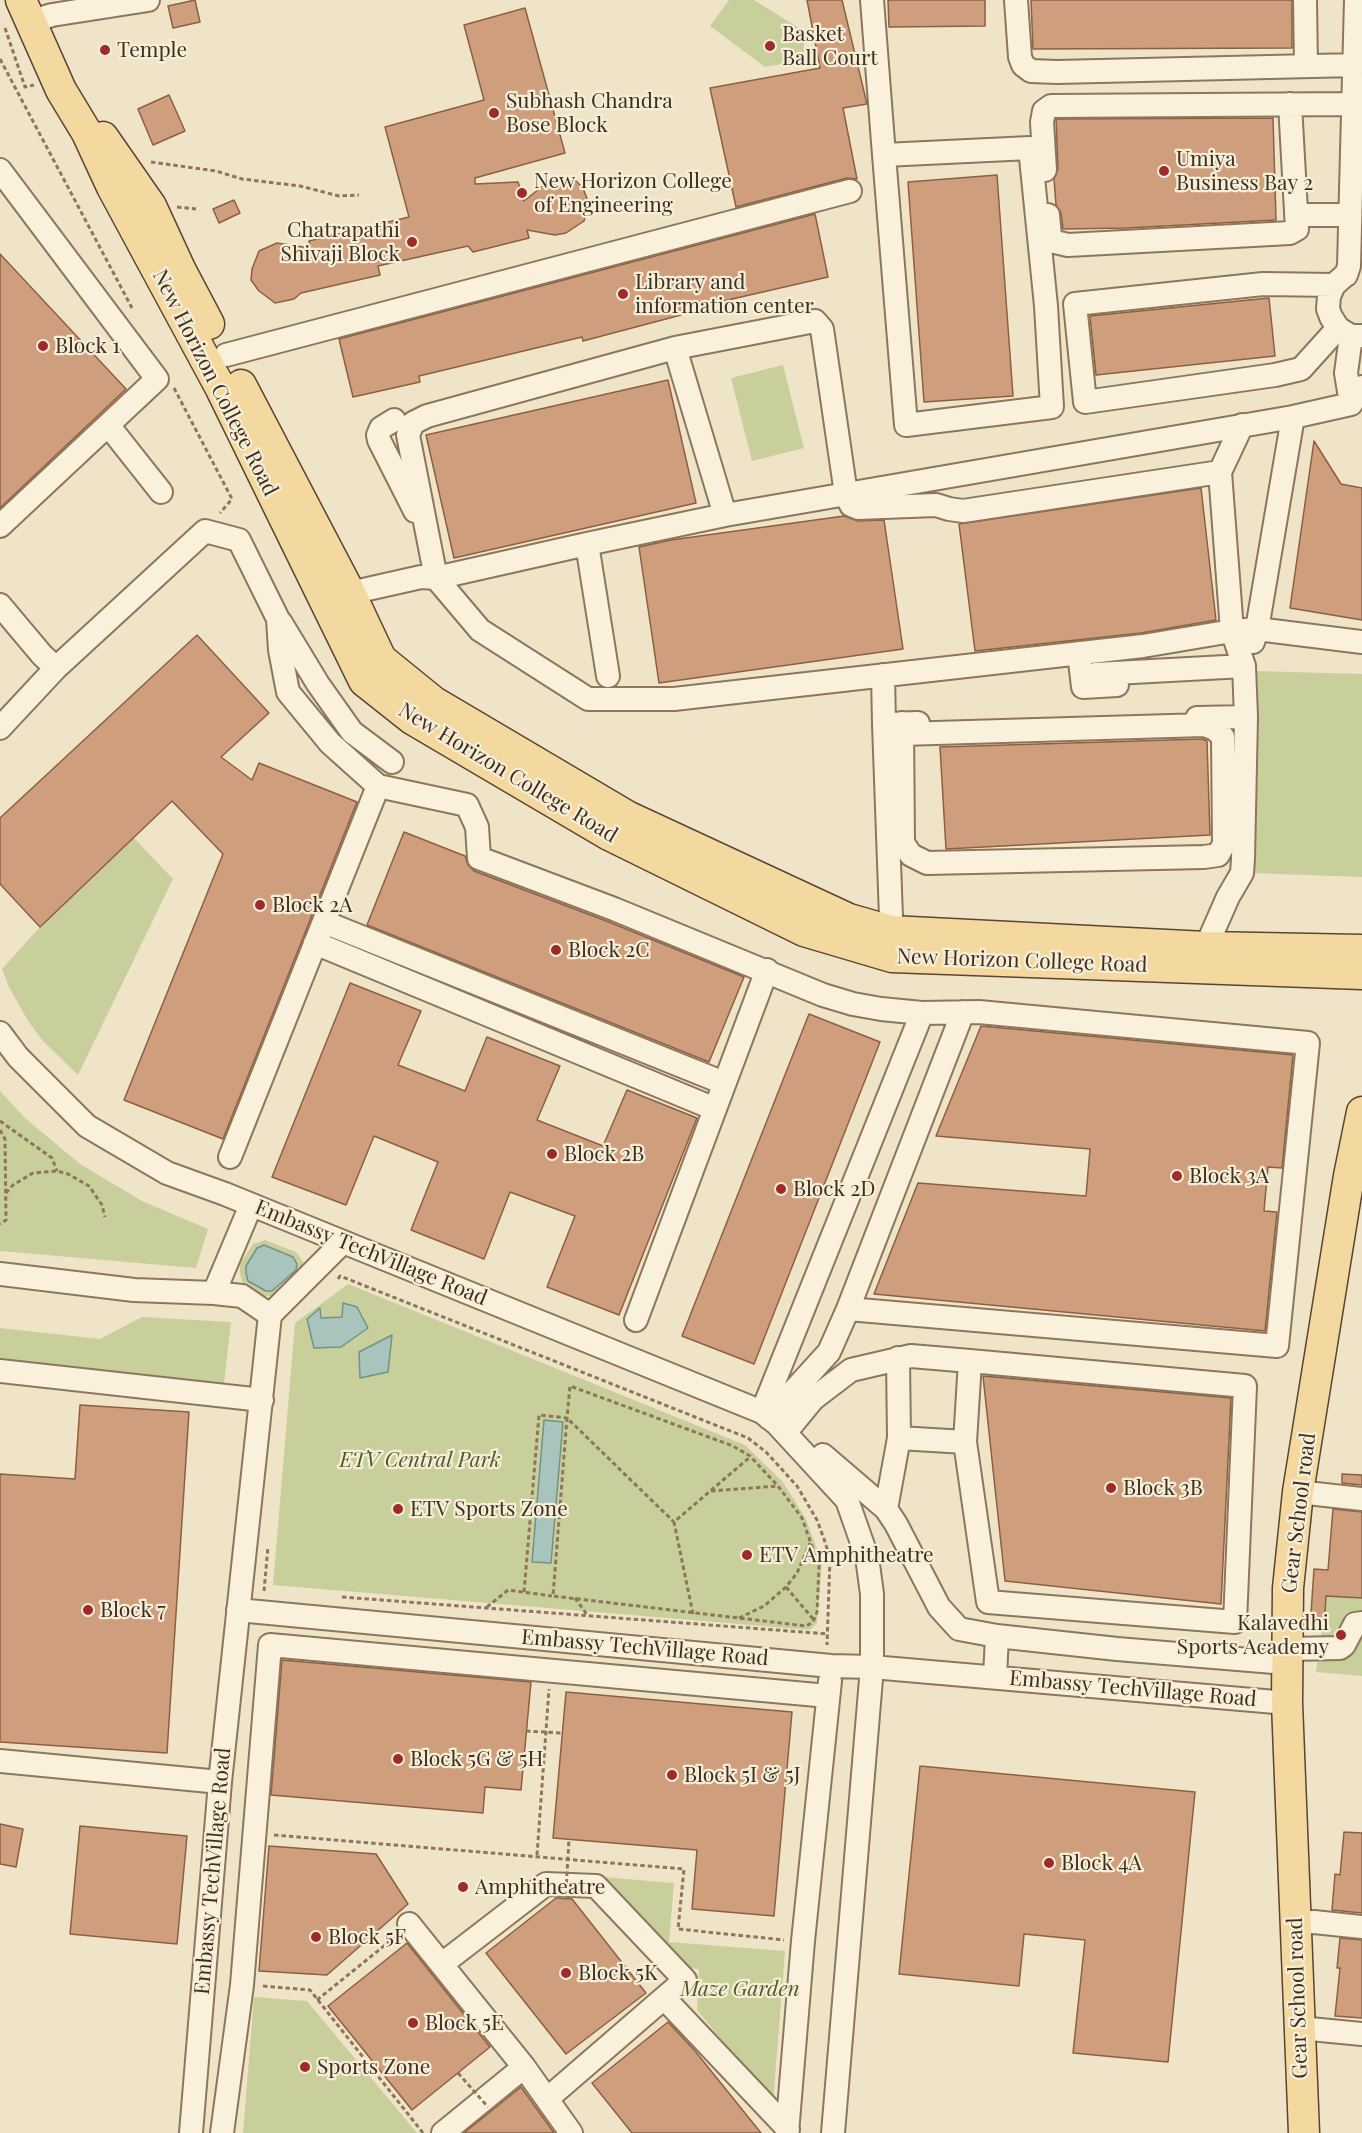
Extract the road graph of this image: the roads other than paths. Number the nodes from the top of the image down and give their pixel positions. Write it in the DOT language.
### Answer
graph roads {
  1 [pos="148,0"];
  2 [pos="872,0"];
  3 [pos="1016,0"];
  4 [pos="1305,0"];
  5 [pos="1356,0"];
  6 [pos="32,10"];
  7 [pos="1354,64"];
  8 [pos="1306,66"];
  9 [pos="1290,104"];
  10 [pos="1353,104"];
  11 [pos="884,155"];
  12 [pos="0,170"];
  13 [pos="850,192"];
  14 [pos="1296,215"];
  15 [pos="1350,215"];
  16 [pos="1347,277"];
  17 [pos="1350,334"];
  18 [pos="675,348"];
  19 [pos="226,355"];
  20 [pos="1356,395"];
  21 [pos="1293,417"];
  22 [pos="394,420"];
  23 [pos="108,425"];
  24 [pos="1242,425"];
  25 [pos="1220,472"];
  26 [pos="161,492"];
  27 [pos="846,494"];
  28 [pos="725,515"];
  29 [pos="0,526"];
  30 [pos="426,526"];
  31 [pos="586,543"];
  32 [pos="579,570"];
  33 [pos="436,578"];
  34 [pos="350,593"];
  35 [pos="0,605"];
  36 [pos="278,619"];
  37 [pos="1257,629"];
  38 [pos="1232,630"];
  39 [pos="1362,642"];
  40 [pos="1079,653"];
  41 [pos="1244,666"];
  42 [pos="56,668"];
  43 [pos="1096,674"];
  44 [pos="883,675"];
  45 [pos="608,676"];
  46 [pos="1198,682"];
  47 [pos="597,699"];
  48 [pos="1246,717"];
  49 [pos="896,727"];
  50 [pos="0,728"];
  51 [pos="392,762"];
  52 [pos="378,786"];
  53 [pos="319,933"];
  54 [pos="892,944"];
  55 [pos="1206,947"];
  56 [pos="1362,950"];
  57 [pos="767,970"];
  58 [pos="1362,974"];
  59 [pos="963,1012"];
  60 [pos="922,1013"];
  61 [pos="0,1033"];
  62 [pos="724,1083"];
  63 [pos="715,1109"];
  64 [pos="1362,1112"];
  65 [pos="230,1157"];
  66 [pos="251,1205"];
  67 [pos="343,1242"];
  68 [pos="0,1274"];
  69 [pos="214,1293"];
  70 [pos="848,1309"];
  71 [pos="270,1315"];
  72 [pos="636,1320"];
  73 [pos="898,1358"];
  74 [pos="970,1361"];
  75 [pos="0,1371"];
  76 [pos="262,1400"];
  77 [pos="774,1420"];
  78 [pos="899,1438"];
  79 [pos="965,1442"];
  80 [pos="1298,1492"];
  81 [pos="1362,1499"];
  82 [pos="886,1509"];
  83 [pos="238,1610"];
  84 [pos="1362,1623"];
  85 [pos="997,1636"];
  86 [pos="1287,1656"];
  87 [pos="828,1665"];
  88 [pos="872,1667"];
  89 [pos="995,1677"];
  90 [pos="828,1696"];
  91 [pos="1287,1703"];
  92 [pos="0,1761"];
  93 [pos="220,1782"];
  94 [pos="1296,1923"];
  95 [pos="410,1924"];
  96 [pos="1362,1927"];
  97 [pos="442,1964"];
  98 [pos="664,1998"];
  99 [pos="1300,2028"];
  100 [pos="1362,2034"];
  101 [pos="524,2067"];
  102 [pos="547,2099"];
  103 [pos="787,2131"];
  104 [pos="191,2133"];
  105 [pos="222,2133"];
  106 [pos="443,2133"];
  107 [pos="572,2133"];
  108 [pos="834,2133"];
  109 [pos="1304,2133"];
  1 -- 6 [label="street"];
  2 -- 11 [label="street"];
  3 -- 8 [label="street"];
  4 -- 8 [label="street"];
  5 -- 7 [label="street"];
  6 -- 19 [label="main road, New Horizon College Road"];
  6 -- 54 [label="main road, New Horizon College Road"];
  7 -- 8 [label="street"];
  7 -- 10 [label="street"];
  9 -- 10 [label="street"];
  9 -- 14 [label="street"];
  9 -- 14 [label="street"];
  10 -- 15 [label="street"];
  11 -- 11 [label="street"];
  12 -- 23 [label="street"];
  13 -- 19 [label="street"];
  14 -- 15 [label="street"];
  15 -- 16 [label="street"];
  16 -- 17 [label="street"];
  16 -- 17 [label="street"];
  17 -- 20 [label="street"];
  18 -- 27 [label="street"];
  18 -- 28 [label="street"];
  18 -- 30 [label="street"];
  19 -- 34 [label="main road, New Horizon College Road"];
  20 -- 21 [label="street"];
  21 -- 24 [label="street"];
  21 -- 37 [label="street"];
  22 -- 30 [label="street"];
  23 -- 26 [label="street"];
  23 -- 29 [label="street"];
  24 -- 25 [label="street"];
  24 -- 27 [label="street"];
  25 -- 27 [label="street"];
  25 -- 38 [label="street"];
  27 -- 28 [label="street"];
  28 -- 31 [label="street"];
  30 -- 33 [label="street"];
  31 -- 33 [label="street"];
  31 -- 45 [label="street"];
  32 -- 47 [label="street"];
  33 -- 34 [label="street"];
  33 -- 47 [label="street"];
  34 -- 54 [label="main road, New Horizon College Road"];
  35 -- 42 [label="street"];
  36 -- 42 [label="street"];
  36 -- 51 [label="street"];
  36 -- 52 [label="street"];
  37 -- 38 [label="street"];
  37 -- 39 [label="street"];
  37 -- 41 [label="street"];
  38 -- 40 [label="street"];
  38 -- 41 [label="street"];
  40 -- 44 [label="street"];
  40 -- 46 [label="street"];
  41 -- 43 [label="street"];
  41 -- 48 [label="street"];
  42 -- 50 [label="street"];
  44 -- 47 [label="street"];
  44 -- 49 [label="street"];
  48 -- 49 [label="street"];
  48 -- 55 [label="street"];
  49 -- 49 [label="street"];
  49 -- 54 [label="street"];
  52 -- 53 [label="street"];
  52 -- 57 [label="street"];
  53 -- 62 [label="street"];
  53 -- 63 [label="street"];
  53 -- 65 [label="street"];
  54 -- 55 [label="main road, New Horizon College Road"];
  54 -- 58 [label="main road, New Horizon College Road"];
  55 -- 56 [label="main road, New Horizon College Road"];
  57 -- 60 [label="street"];
  57 -- 62 [label="street"];
  59 -- 60 [label="street"];
  59 -- 70 [label="street"];
  59 -- 70 [label="street"];
  60 -- 77 [label="street"];
  61 -- 66 [label="street, Embassy TechVillage Road"];
  62 -- 63 [label="street"];
  63 -- 72 [label="street"];
  64 -- 80 [label="main road, Gear School road"];
  66 -- 67 [label="street, Embassy TechVillage Road"];
  66 -- 69 [label="street"];
  67 -- 71 [label="street"];
  67 -- 77 [label="street, Embassy TechVillage Road"];
  68 -- 69 [label="street"];
  69 -- 71 [label="street"];
  70 -- 77 [label="street"];
  71 -- 76 [label="street, Embassy TechVillage Road"];
  73 -- 74 [label="street"];
  73 -- 77 [label="street"];
  73 -- 78 [label="street"];
  74 -- 79 [label="street"];
  74 -- 79 [label="street"];
  75 -- 76 [label="street"];
  76 -- 83 [label="street, Embassy TechVillage Road"];
  77 -- 82 [label="street, Embassy TechVillage Road"];
  77 -- 88 [label="street, Embassy TechVillage Road"];
  78 -- 79 [label="street"];
  78 -- 82 [label="street"];
  80 -- 81 [label="street"];
  80 -- 86 [label="main road, Gear School road"];
  82 -- 85 [label="street, Embassy TechVillage Road"];
  83 -- 87 [label="street, Embassy TechVillage Road"];
  83 -- 93 [label="street, Embassy TechVillage Road"];
  84 -- 86 [label="street, Embassy TechVillage Road"];
  85 -- 86 [label="street, Embassy TechVillage Road"];
  85 -- 89 [label="street"];
  86 -- 91 [label="main road, Gear School road"];
  87 -- 88 [label="street, Embassy TechVillage Road"];
  87 -- 90 [label="street"];
  88 -- 89 [label="street, Embassy TechVillage Road"];
  88 -- 108 [label="street"];
  89 -- 91 [label="street, Embassy TechVillage Road"];
  90 -- 103 [label="street"];
  90 -- 105 [label="street"];
  91 -- 94 [label="main road, Gear School road"];
  92 -- 93 [label="street"];
  93 -- 104 [label="street, Embassy TechVillage Road"];
  94 -- 96 [label="street"];
  94 -- 99 [label="main road, Gear School road"];
  95 -- 97 [label="street"];
  97 -- 98 [label="street"];
  97 -- 101 [label="street"];
  98 -- 102 [label="street"];
  98 -- 103 [label="street"];
  99 -- 100 [label="street"];
  99 -- 109 [label="main road, Gear School road"];
  101 -- 102 [label="street"];
  101 -- 106 [label="street"];
  102 -- 107 [label="street"];
}
